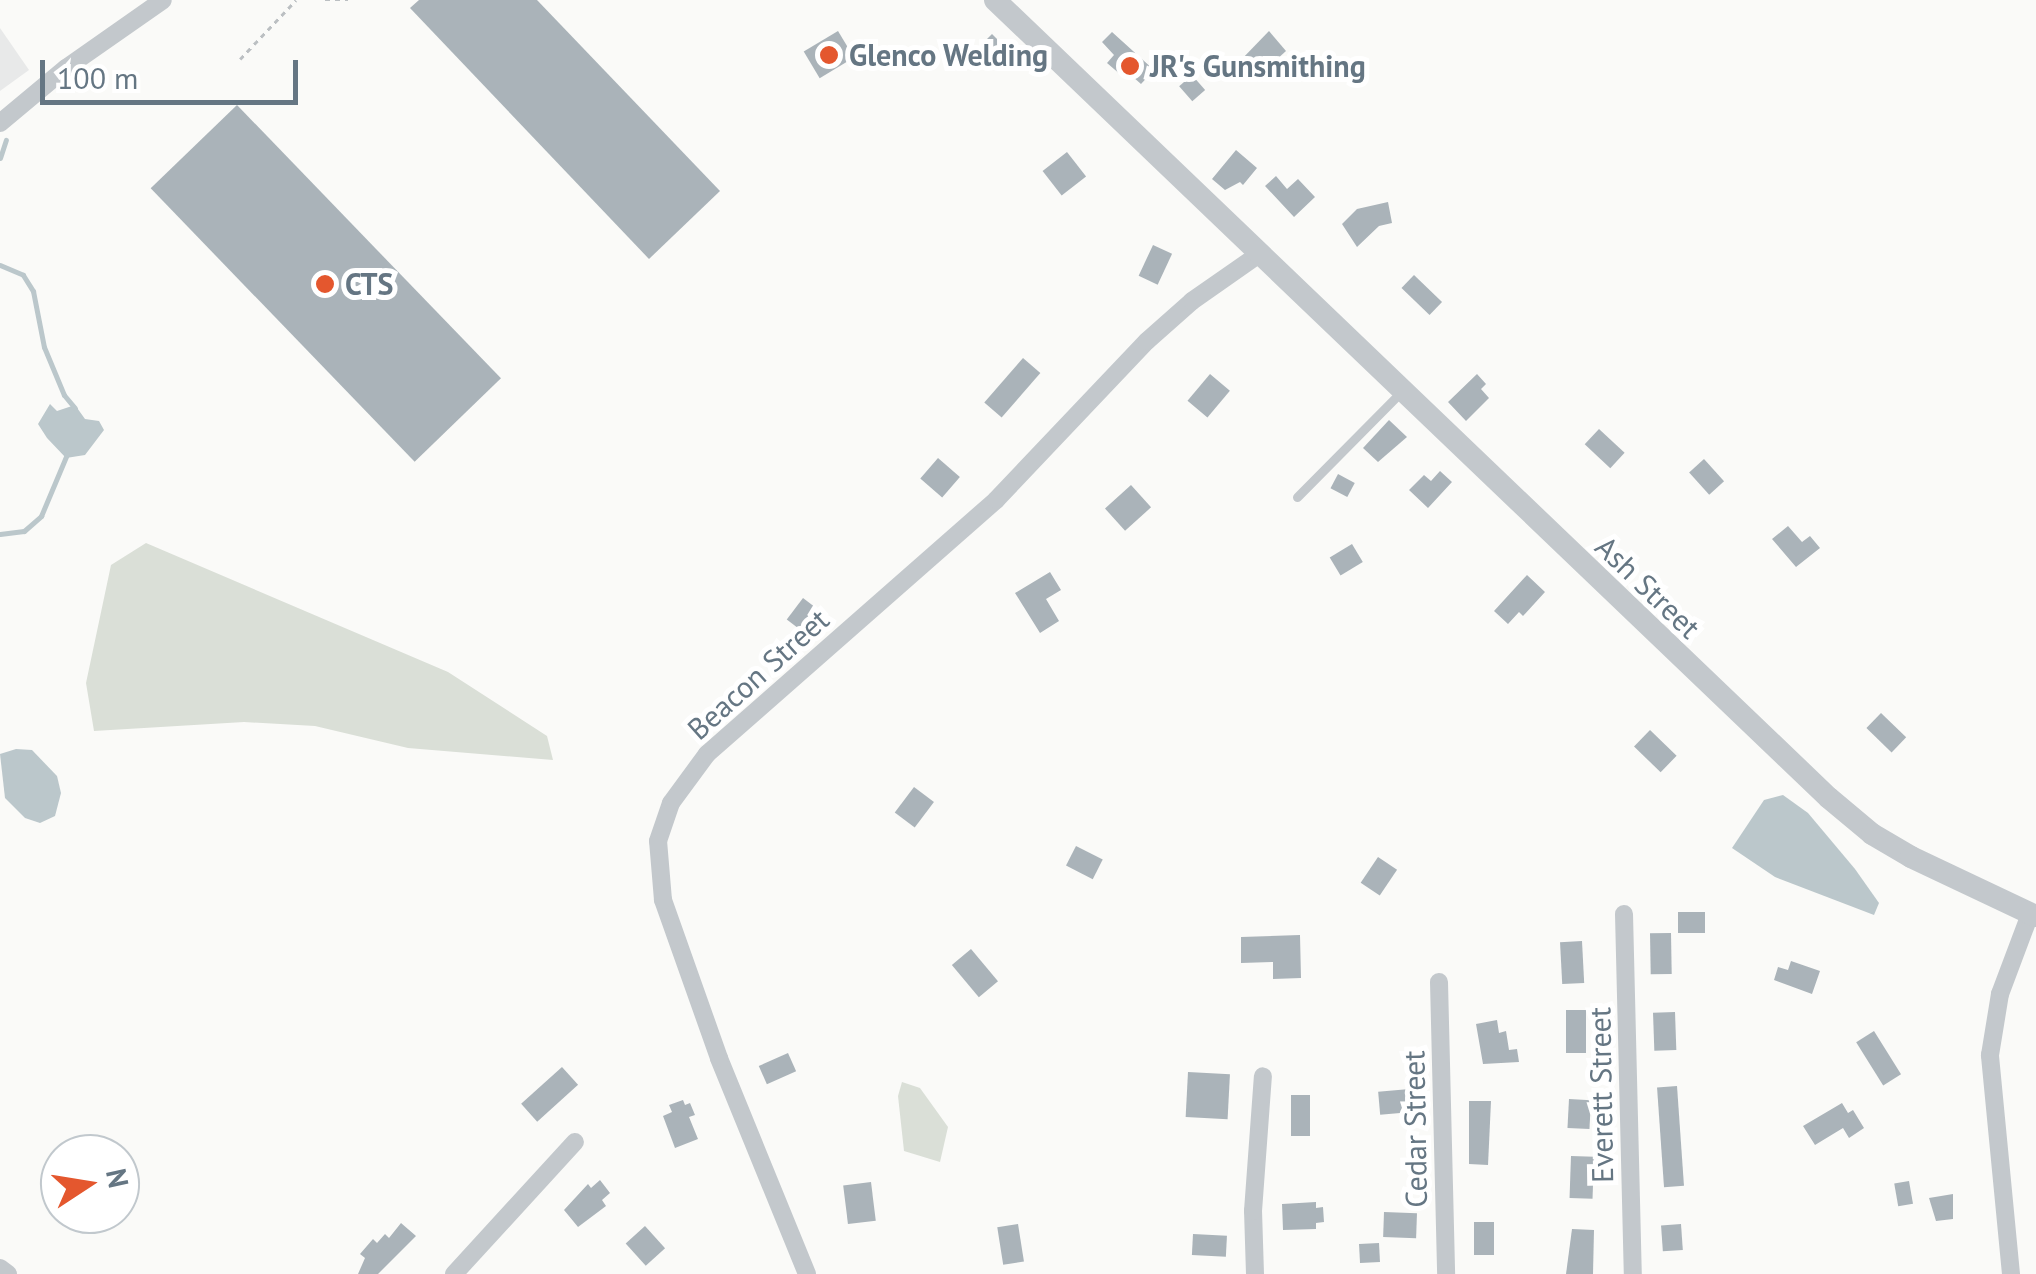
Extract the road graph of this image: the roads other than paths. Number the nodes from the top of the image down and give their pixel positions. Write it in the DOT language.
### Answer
graph roads {
  1 [pos="162,0"];
  2 [pos="995,0"];
  3 [pos="0,122"];
  4 [pos="1258,255"];
  5 [pos="1401,392"];
  6 [pos="1296,496"];
  7 [pos="1624,914"];
  8 [pos="2033,915"];
  9 [pos="1439,982"];
  10 [pos="1262,1076"];
  11 [pos="575,1142"];
  12 [pos="0,1268"];
  13 [pos="8,1274"];
  14 [pos="454,1274"];
  15 [pos="807,1274"];
  16 [pos="1255,1274"];
  17 [pos="1446,1274"];
  18 [pos="1633,1274"];
  19 [pos="2011,1274"];
  1 -- 3 [label="street"];
  2 -- 4 [label="street, Ash Street"];
  4 -- 5 [label="street, Ash Street"];
  4 -- 15 [label="street, Beacon Street"];
  5 -- 6 [label="lane"];
  5 -- 8 [label="street, Ash Street"];
  7 -- 18 [label="street, Everett Street"];
  8 -- 19 [label="street, Ash Street"];
  9 -- 17 [label="street, Cedar Street"];
  10 -- 16 [label="street"];
  11 -- 14 [label="street"];
  12 -- 13 [label="street"];
}
